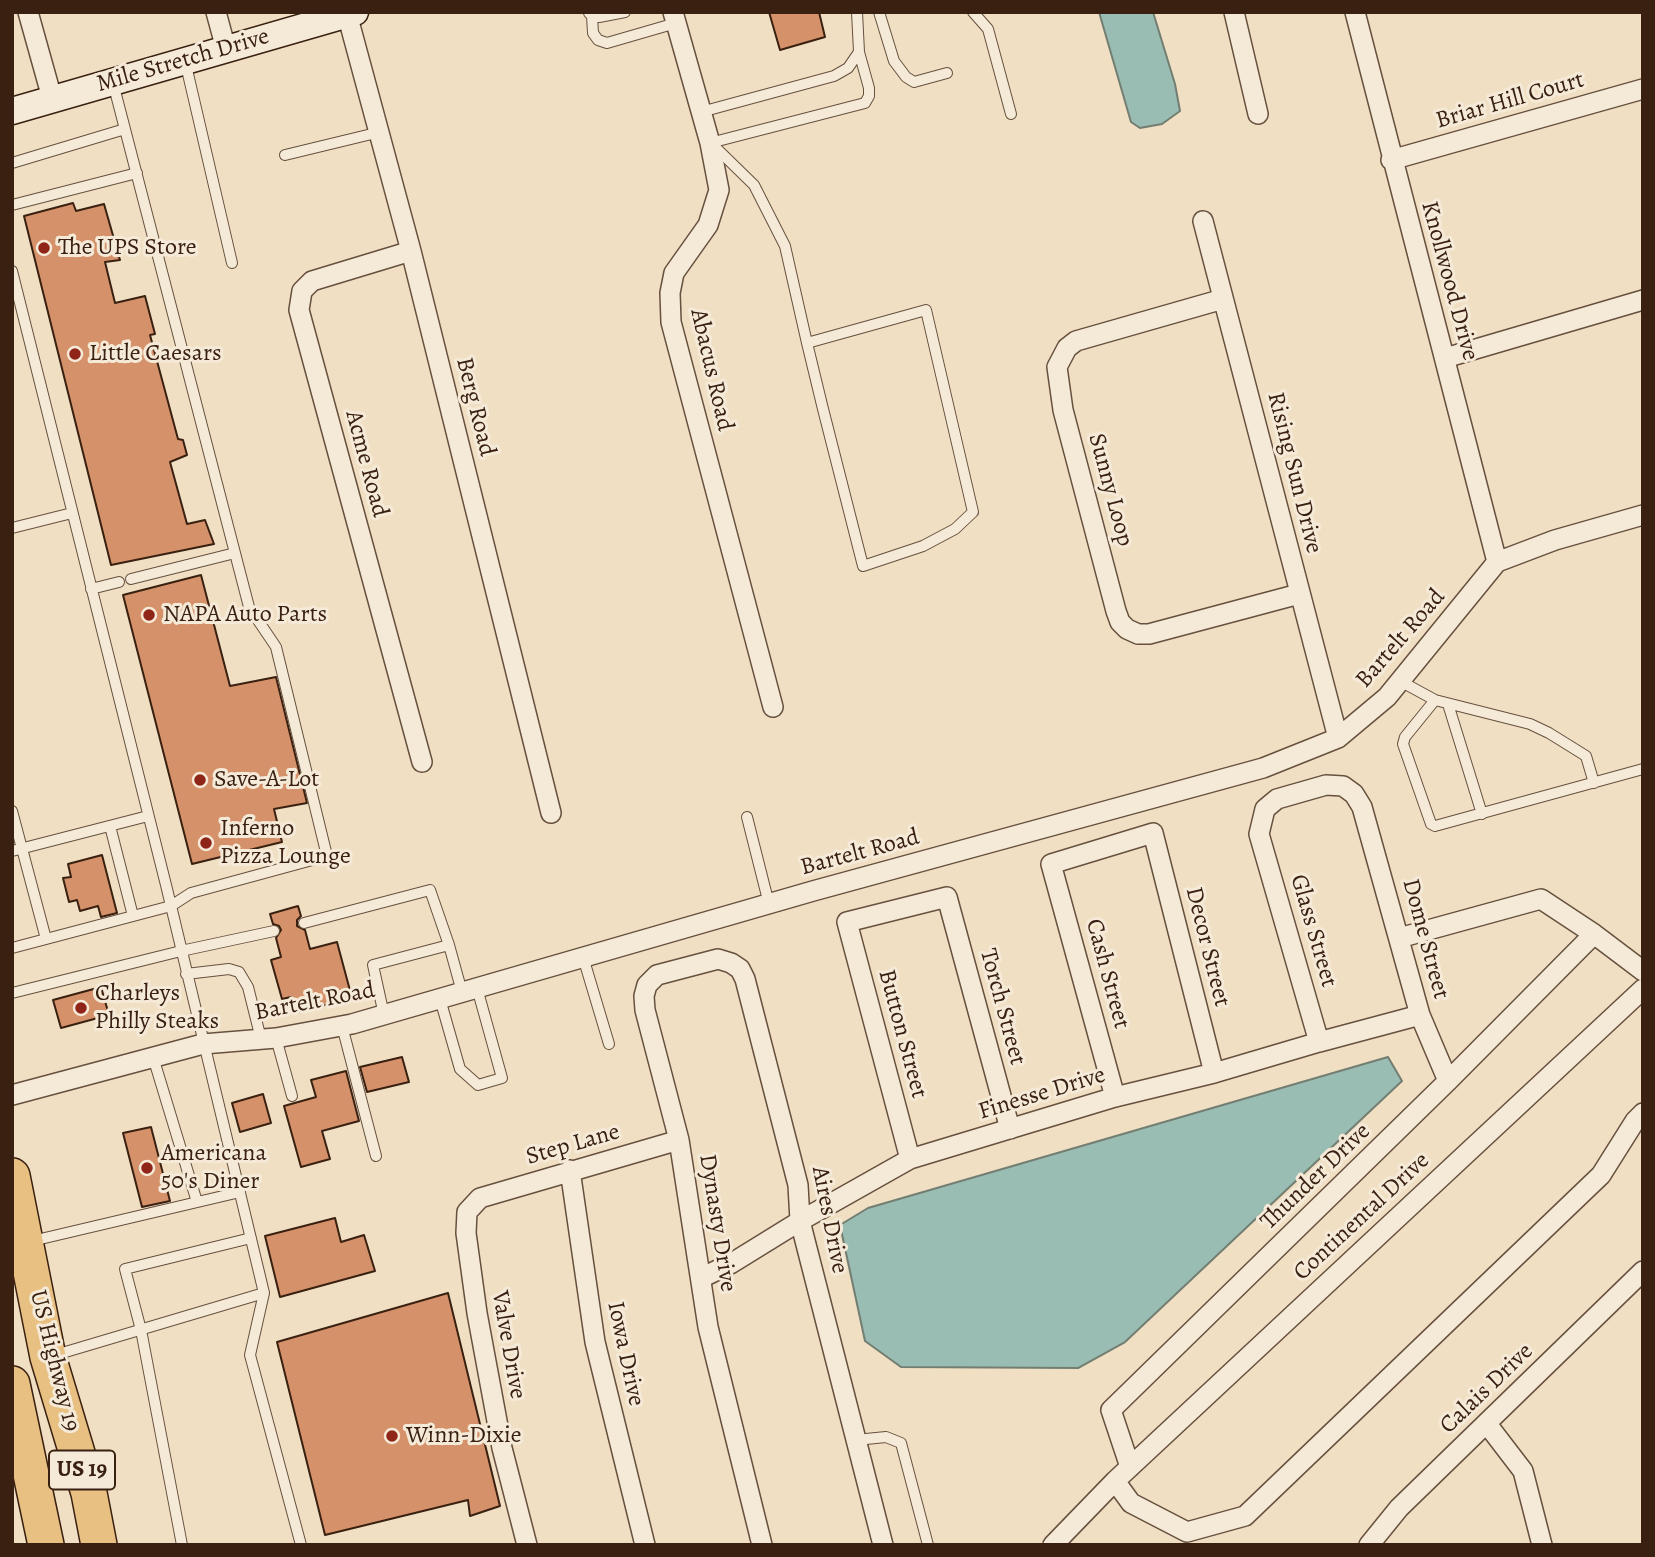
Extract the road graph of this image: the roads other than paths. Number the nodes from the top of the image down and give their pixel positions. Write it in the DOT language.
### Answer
graph roads {
  1 [pos="28,12"];
  2 [pos="216,12"];
  3 [pos="625,12"];
  4 [pos="857,12"];
  5 [pos="879,12"];
  6 [pos="973,12"];
  7 [pos="1234,12"];
  8 [pos="1355,12"];
  9 [pos="351,13"];
  10 [pos="590,14"];
  11 [pos="674,18"];
  12 [pos="226,49"];
  13 [pos="859,52"];
  14 [pos="185,61"];
  15 [pos="947,73"];
  16 [pos="113,81"];
  17 [pos="1643,89"];
  18 [pos="51,99"];
  19 [pos="12,111"];
  20 [pos="701,112"];
  21 [pos="1011,114"];
  22 [pos="1258,114"];
  23 [pos="125,129"];
  24 [pos="380,131"];
  25 [pos="710,143"];
  26 [pos="285,155"];
  27 [pos="1391,160"];
  28 [pos="12,163"];
  29 [pos="136,173"];
  30 [pos="12,205"];
  31 [pos="1203,221"];
  32 [pos="411,251"];
  33 [pos="232,263"];
  34 [pos="13,275"];
  35 [pos="1223,299"];
  36 [pos="1643,300"];
  37 [pos="807,343"];
  38 [pos="1445,358"];
  39 [pos="72,513"];
  40 [pos="1643,515"];
  41 [pos="12,528"];
  42 [pos="235,553"];
  43 [pos="1497,562"];
  44 [pos="131,579"];
  45 [pos="119,582"];
  46 [pos="91,589"];
  47 [pos="1299,594"];
  48 [pos="1401,681"];
  49 [pos="1435,700"];
  50 [pos="1448,704"];
  51 [pos="773,707"];
  52 [pos="1338,738"];
  53 [pos="422,762"];
  54 [pos="1643,769"];
  55 [pos="1594,783"];
  56 [pos="1362,807"];
  57 [pos="12,811"];
  58 [pos="551,813"];
  59 [pos="1482,814"];
  60 [pos="148,816"];
  61 [pos="747,817"];
  62 [pos="110,826"];
  63 [pos="1153,833"];
  64 [pos="17,850"];
  65 [pos="947,897"];
  66 [pos="769,904"];
  67 [pos="171,906"];
  68 [pos="133,916"];
  69 [pos="304,923"];
  70 [pos="274,932"];
  71 [pos="1594,934"];
  72 [pos="46,939"];
  73 [pos="1399,939"];
  74 [pos="449,945"];
  75 [pos="12,948"];
  76 [pos="181,951"];
  77 [pos="583,957"];
  78 [pos="718,959"];
  79 [pos="1643,971"];
  80 [pos="186,974"];
  81 [pos="1643,989"];
  82 [pos="470,990"];
  83 [pos="12,993"];
  84 [pos="440,999"];
  85 [pos="384,1015"];
  86 [pos="1420,1015"];
  87 [pos="342,1026"];
  88 [pos="269,1038"];
  89 [pos="1319,1041"];
  90 [pos="203,1044"];
  91 [pos="609,1044"];
  92 [pos="153,1057"];
  93 [pos="1213,1073"];
  94 [pos="1448,1081"];
  95 [pos="12,1095"];
  96 [pos="292,1096"];
  97 [pos="1115,1097"];
  98 [pos="1643,1113"];
  99 [pos="1010,1129"];
  100 [pos="679,1140"];
  101 [pos="376,1156"];
  102 [pos="910,1159"];
  103 [pos="570,1170"];
  104 [pos="12,1176"];
  105 [pos="240,1192"];
  106 [pos="480,1198"];
  107 [pos="197,1202"];
  108 [pos="800,1221"];
  109 [pos="251,1238"];
  110 [pos="19,1252"];
  111 [pos="701,1278"];
  112 [pos="1640,1278"];
  113 [pos="264,1293"];
  114 [pos="141,1330"];
  115 [pos="48,1357"];
  116 [pos="12,1384"];
  117 [pos="1487,1424"];
  118 [pos="856,1440"];
  119 [pos="1130,1467"];
  120 [pos="1115,1481"];
  121 [pos="1188,1539"];
  122 [pos="46,1545"];
  123 [pos="99,1545"];
  124 [pos="182,1545"];
  125 [pos="301,1545"];
  126 [pos="527,1545"];
  127 [pos="645,1545"];
  128 [pos="761,1545"];
  129 [pos="883,1545"];
  130 [pos="928,1545"];
  131 [pos="1053,1545"];
  132 [pos="1369,1545"];
  133 [pos="1542,1545"];
  1 -- 18 [label="street"];
  2 -- 12 [label="street"];
  3 -- 10 [label="lane"];
  4 -- 13 [label="lane"];
  5 -- 15 [label="lane"];
  6 -- 21 [label="lane"];
  7 -- 22 [label="street"];
  8 -- 27 [label="street, Knollwood Drive"];
  9 -- 12 [label="street, Mile Stretch Drive"];
  9 -- 24 [label="street, Berg Road"];
  10 -- 11 [label="lane"];
  11 -- 20 [label="street, Abacus Road"];
  12 -- 14 [label="street, Mile Stretch Drive"];
  13 -- 20 [label="lane"];
  13 -- 25 [label="lane"];
  14 -- 16 [label="street, Mile Stretch Drive"];
  14 -- 33 [label="lane"];
  16 -- 18 [label="street, Mile Stretch Drive"];
  16 -- 23 [label="lane"];
  17 -- 27 [label="street, Briar Hill Court"];
  18 -- 19 [label="street, Mile Stretch Drive"];
  20 -- 25 [label="street, Abacus Road"];
  23 -- 28 [label="lane"];
  23 -- 29 [label="lane"];
  24 -- 26 [label="lane"];
  24 -- 32 [label="street, Berg Road"];
  25 -- 37 [label="lane"];
  25 -- 51 [label="street, Abacus Road"];
  27 -- 38 [label="street, Knollwood Drive"];
  29 -- 30 [label="lane"];
  29 -- 42 [label="lane"];
  31 -- 35 [label="street, Rising Sun Drive"];
  32 -- 53 [label="street, Acme Road"];
  32 -- 58 [label="street, Berg Road"];
  34 -- 39 [label="lane"];
  35 -- 47 [label="street, Rising Sun Drive"];
  35 -- 47 [label="street, Sunny Loop"];
  36 -- 38 [label="street"];
  37 -- 37 [label="lane"];
  38 -- 43 [label="street, Knollwood Drive"];
  39 -- 41 [label="lane"];
  39 -- 46 [label="lane"];
  40 -- 43 [label="street"];
  42 -- 44 [label="lane"];
  42 -- 67 [label="lane"];
  43 -- 48 [label="street, Bartelt Road"];
  45 -- 46 [label="lane"];
  46 -- 60 [label="lane"];
  47 -- 52 [label="street, Rising Sun Drive"];
  48 -- 49 [label="lane"];
  48 -- 52 [label="street, Bartelt Road"];
  49 -- 50 [label="lane"];
  49 -- 59 [label="lane"];
  50 -- 55 [label="lane"];
  50 -- 59 [label="lane"];
  52 -- 66 [label="street, Bartelt Road"];
  54 -- 55 [label="lane"];
  55 -- 59 [label="lane"];
  56 -- 73 [label="street, Dome Street"];
  56 -- 89 [label="street, Glass Street"];
  57 -- 64 [label="lane"];
  60 -- 62 [label="lane"];
  60 -- 67 [label="lane"];
  61 -- 66 [label="lane"];
  62 -- 64 [label="lane"];
  62 -- 68 [label="lane"];
  63 -- 93 [label="street, Decor Street"];
  63 -- 97 [label="street, Cash Street"];
  64 -- 72 [label="lane"];
  65 -- 99 [label="street, Torch Street"];
  65 -- 102 [label="street, Button Street"];
  66 -- 77 [label="street, Bartelt Road"];
  67 -- 68 [label="lane"];
  67 -- 76 [label="lane"];
  68 -- 72 [label="lane"];
  69 -- 74 [label="lane"];
  70 -- 76 [label="lane"];
  71 -- 73 [label="street"];
  71 -- 79 [label="street"];
  71 -- 94 [label="street, Thunder Drive"];
  72 -- 75 [label="lane"];
  73 -- 86 [label="street, Dome Street"];
  74 -- 82 [label="lane"];
  74 -- 85 [label="lane"];
  76 -- 80 [label="lane"];
  76 -- 83 [label="lane"];
  77 -- 82 [label="street, Bartelt Road"];
  77 -- 91 [label="lane"];
  78 -- 100 [label="street, Dynasty Drive"];
  78 -- 108 [label="street, Aires Drive"];
  80 -- 88 [label="lane"];
  80 -- 90 [label="lane"];
  81 -- 119 [label="street, Continental Drive"];
  82 -- 84 [label="street, Bartelt Road"];
  82 -- 84 [label="lane"];
  84 -- 85 [label="street, Bartelt Road"];
  85 -- 87 [label="street, Bartelt Road"];
  86 -- 89 [label="street, Finesse Drive"];
  86 -- 94 [label="street, Dome Street"];
  87 -- 88 [label="street, Bartelt Road"];
  87 -- 101 [label="lane"];
  88 -- 90 [label="street, Bartelt Road"];
  88 -- 96 [label="lane"];
  89 -- 93 [label="street, Finesse Drive"];
  90 -- 92 [label="street, Bartelt Road"];
  90 -- 105 [label="lane"];
  92 -- 95 [label="street, Bartelt Road"];
  92 -- 107 [label="lane"];
  93 -- 97 [label="street, Finesse Drive"];
  94 -- 119 [label="street, Thunder Drive"];
  97 -- 99 [label="street, Finesse Drive"];
  98 -- 121 [label="street"];
  99 -- 102 [label="street, Finesse Drive"];
  100 -- 103 [label="street, Step Lane"];
  100 -- 111 [label="street, Dynasty Drive"];
  102 -- 108 [label="street, Finesse Drive"];
  103 -- 106 [label="street, Step Lane"];
  103 -- 127 [label="street, Iowa Drive"];
  104 -- 110 [label="highway"];
  105 -- 107 [label="lane"];
  105 -- 109 [label="lane"];
  106 -- 126 [label="street, Valve Drive"];
  107 -- 110 [label="lane"];
  108 -- 111 [label="street, Finesse Drive"];
  108 -- 118 [label="street, Aires Drive"];
  109 -- 113 [label="lane"];
  109 -- 114 [label="lane"];
  110 -- 115 [label="highway, US Highway 19"];
  111 -- 128 [label="street, Dynasty Drive"];
  112 -- 117 [label="street, Calais Drive"];
  113 -- 114 [label="lane"];
  113 -- 125 [label="lane"];
  114 -- 115 [label="lane"];
  114 -- 124 [label="lane"];
  115 -- 123 [label="highway, US Highway 19 / US 19"];
  116 -- 122 [label="highway, US Highway 19 / US 19"];
  117 -- 132 [label="street, Calais Drive"];
  117 -- 133 [label="street"];
  118 -- 129 [label="street, Aires Drive"];
  118 -- 130 [label="lane"];
  119 -- 120 [label="street, Continental Drive"];
  120 -- 121 [label="street"];
  120 -- 131 [label="street, Continental Drive"];
}
